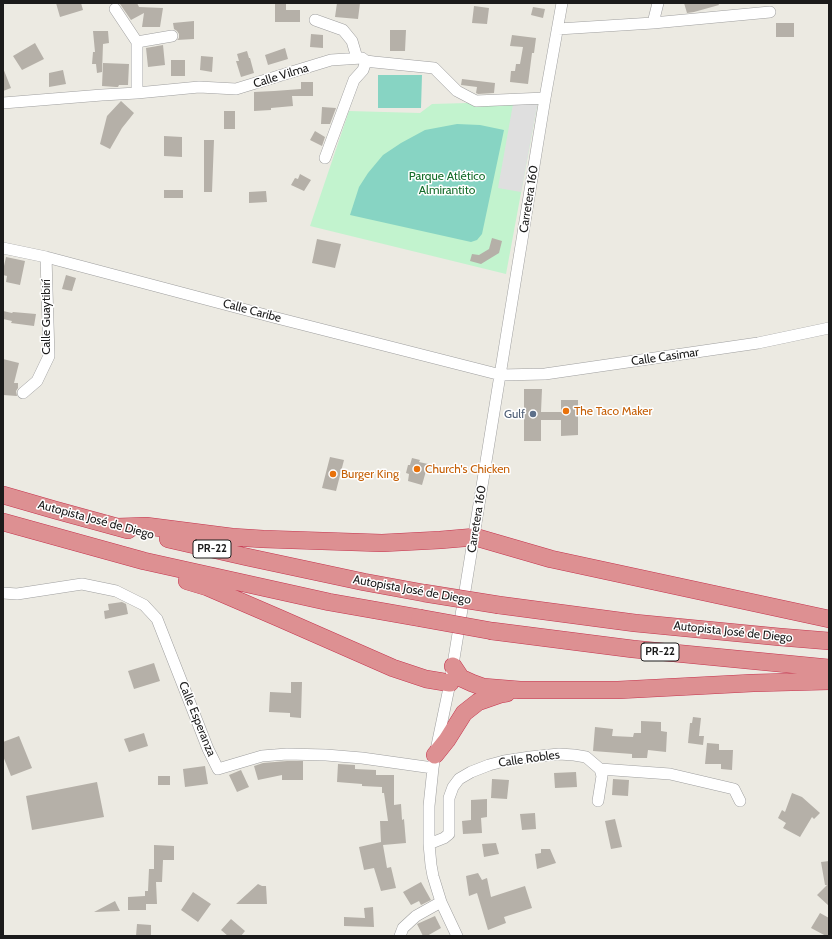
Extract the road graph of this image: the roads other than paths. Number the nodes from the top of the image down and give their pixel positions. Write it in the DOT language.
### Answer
graph roads {
  1 [pos="562,3"];
  2 [pos="658,3"];
  3 [pos="115,9"];
  4 [pos="770,12"];
  5 [pos="315,20"];
  6 [pos="653,23"];
  7 [pos="558,29"];
  8 [pos="172,36"];
  9 [pos="137,42"];
  10 [pos="361,60"];
  11 [pos="137,93"];
  12 [pos="545,98"];
  13 [pos="3,103"];
  14 [pos="325,158"];
  15 [pos="3,248"];
  16 [pos="46,257"];
  17 [pos="829,328"];
  18 [pos="501,375"];
  19 [pos="23,393"];
  20 [pos="3,494"];
  21 [pos="3,522"];
  22 [pos="117,527"];
  23 [pos="474,537"];
  24 [pos="144,561"];
  25 [pos="3,593"];
  26 [pos="829,619"];
  27 [pos="829,641"];
  28 [pos="829,668"];
  29 [pos="451,675"];
  30 [pos="829,681"];
  31 [pos="520,690"];
  32 [pos="434,762"];
  33 [pos="600,769"];
  34 [pos="598,801"];
  35 [pos="740,801"];
  36 [pos="429,844"];
  37 [pos="442,902"];
  38 [pos="400,936"];
  39 [pos="457,936"];
  1 -- 7 [label="street, Carretera 160"];
  2 -- 6 [label="street"];
  3 -- 9 [label="street"];
  4 -- 6 [label="street"];
  5 -- 10 [label="street"];
  6 -- 7 [label="street"];
  7 -- 12 [label="street, Carretera 160"];
  8 -- 9 [label="street"];
  9 -- 11 [label="street"];
  10 -- 11 [label="street, Calle Vilma"];
  10 -- 12 [label="street, Calle Vilma"];
  10 -- 14 [label="street"];
  11 -- 13 [label="street, Calle Vilma"];
  12 -- 18 [label="street, Carretera 160"];
  15 -- 16 [label="street, Calle Caribe"];
  16 -- 18 [label="street, Calle Caribe"];
  16 -- 19 [label="street, Calle Guaytibirí"];
  17 -- 18 [label="street, Calle Casimar"];
  18 -- 23 [label="street, Carretera 160"];
  20 -- 22 [label="highway, Autopista José de Diego / PR-22"];
  21 -- 24 [label="highway, PR-22"];
  22 -- 23 [label="highway"];
  22 -- 27 [label="highway, Autopista José de Diego / PR-22, bridge"];
  23 -- 26 [label="highway"];
  23 -- 29 [label="street, Carretera 160"];
  24 -- 28 [label="highway, PR-22, bridge"];
  24 -- 29 [label="highway"];
  25 -- 32 [label="street, Calle Esperanza"];
  29 -- 31 [label="highway"];
  29 -- 32 [label="street, Carretera 160"];
  30 -- 31 [label="highway"];
  31 -- 32 [label="highway"];
  32 -- 36 [label="street, Carretera 160"];
  33 -- 34 [label="street"];
  33 -- 35 [label="street"];
  33 -- 36 [label="street, Calle Robles"];
  36 -- 37 [label="street, Carretera 160"];
  37 -- 38 [label="street"];
  37 -- 39 [label="street, Carretera 160"];
}
